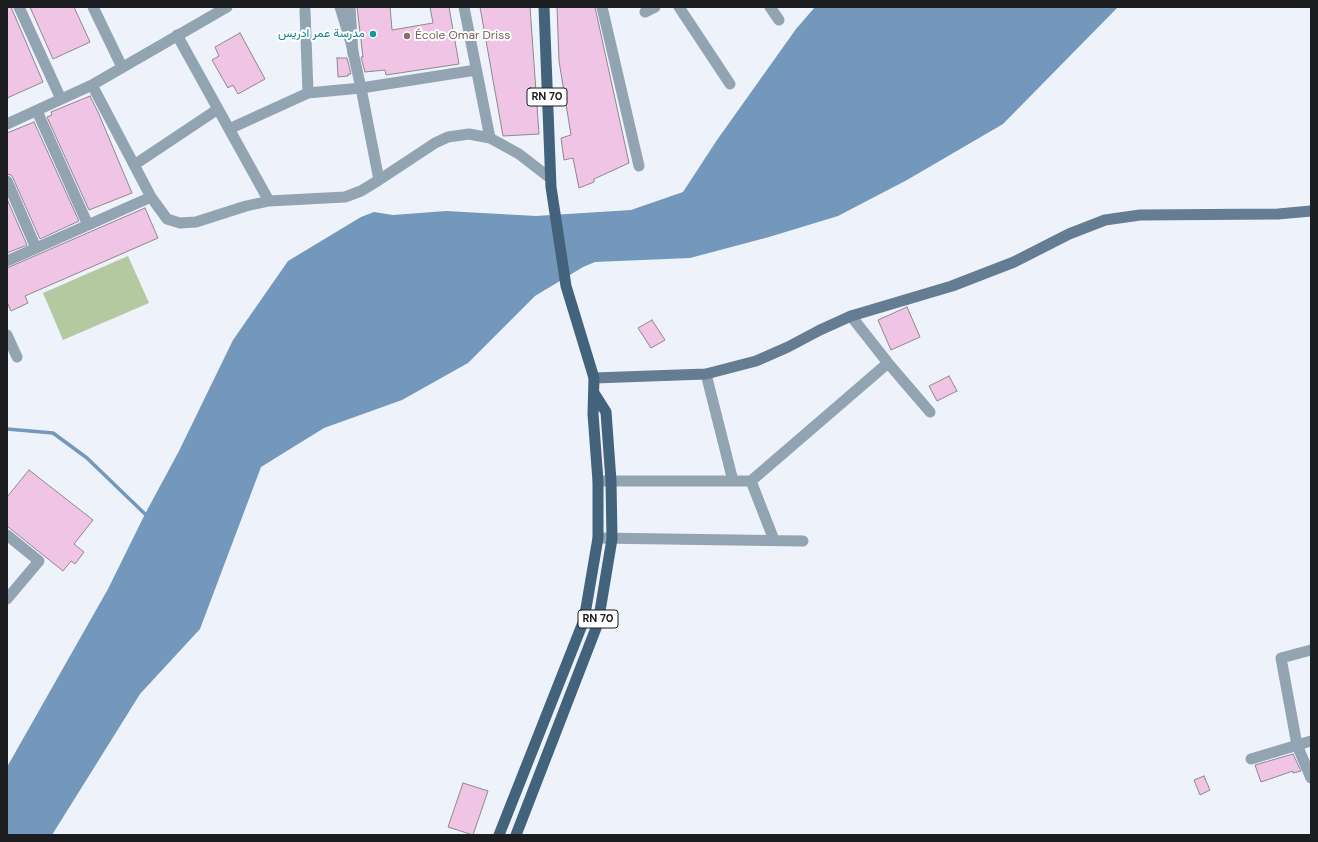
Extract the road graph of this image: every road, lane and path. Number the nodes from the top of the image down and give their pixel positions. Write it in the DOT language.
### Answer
graph roads {
  1 [pos="19,7"];
  2 [pos="93,7"];
  3 [pos="227,7"];
  4 [pos="340,7"];
  5 [pos="350,7"];
  6 [pos="464,7"];
  7 [pos="544,7"];
  8 [pos="602,7"];
  9 [pos="655,7"];
  10 [pos="679,7"];
  11 [pos="770,7"];
  12 [pos="309,8"];
  13 [pos="645,12"];
  14 [pos="780,20"];
  15 [pos="177,35"];
  16 [pos="353,54"];
  17 [pos="122,67"];
  18 [pos="476,70"];
  19 [pos="92,84"];
  20 [pos="730,84"];
  21 [pos="361,88"];
  22 [pos="308,93"];
  23 [pos="61,99"];
  24 [pos="218,109"];
  25 [pos="36,110"];
  26 [pos="7,124"];
  27 [pos="229,129"];
  28 [pos="490,138"];
  29 [pos="134,166"];
  30 [pos="639,166"];
  31 [pos="379,180"];
  32 [pos="7,181"];
  33 [pos="550,183"];
  34 [pos="151,197"];
  35 [pos="269,201"];
  36 [pos="1311,211"];
  37 [pos="88,225"];
  38 [pos="36,248"];
  39 [pos="7,261"];
  40 [pos="851,316"];
  41 [pos="7,335"];
  42 [pos="16,357"];
  43 [pos="888,364"];
  44 [pos="706,374"];
  45 [pos="594,378"];
  46 [pos="594,393"];
  47 [pos="930,412"];
  48 [pos="598,481"];
  49 [pos="611,481"];
  50 [pos="733,481"];
  51 [pos="751,481"];
  52 [pos="7,535"];
  53 [pos="598,538"];
  54 [pos="612,539"];
  55 [pos="774,540"];
  56 [pos="803,541"];
  57 [pos="7,599"];
  58 [pos="584,620"];
  59 [pos="598,623"];
  60 [pos="1311,650"];
  61 [pos="549,709"];
  62 [pos="562,713"];
  63 [pos="1311,741"];
  64 [pos="1297,745"];
  65 [pos="1251,758"];
  66 [pos="1311,778"];
  67 [pos="513,800"];
  68 [pos="527,804"];
  69 [pos="499,835"];
  70 [pos="516,835"];
  1 -- 23 [label="street"];
  2 -- 17 [label="street"];
  3 -- 15 [label="street"];
  4 -- 16 [label="street"];
  5 -- 16 [label="street"];
  6 -- 18 [label="street"];
  7 -- 33 [label="main road, RN 70"];
  8 -- 30 [label="street"];
  9 -- 13 [label="street"];
  10 -- 20 [label="street"];
  11 -- 14 [label="street"];
  12 -- 22 [label="street"];
  15 -- 17 [label="street"];
  15 -- 24 [label="street"];
  16 -- 21 [label="street"];
  17 -- 19 [label="street"];
  18 -- 21 [label="street"];
  18 -- 28 [label="street"];
  19 -- 23 [label="street"];
  19 -- 29 [label="street"];
  21 -- 22 [label="street"];
  21 -- 31 [label="street"];
  22 -- 27 [label="street"];
  23 -- 25 [label="street"];
  24 -- 27 [label="street"];
  24 -- 29 [label="street"];
  25 -- 26 [label="street"];
  25 -- 37 [label="street"];
  27 -- 35 [label="street"];
  28 -- 31 [label="street"];
  28 -- 33 [label="street"];
  29 -- 34 [label="street"];
  31 -- 35 [label="street"];
  32 -- 38 [label="street"];
  33 -- 45 [label="main road, RN 70"];
  34 -- 35 [label="street"];
  34 -- 37 [label="street"];
  36 -- 40 [label="main road"];
  37 -- 38 [label="street"];
  38 -- 39 [label="street"];
  40 -- 43 [label="street"];
  40 -- 44 [label="main road"];
  41 -- 42 [label="street"];
  43 -- 47 [label="street"];
  43 -- 51 [label="street"];
  44 -- 45 [label="main road"];
  44 -- 50 [label="street"];
  45 -- 46 [label="main road, RN 70"];
  46 -- 48 [label="main road, RN 70"];
  46 -- 49 [label="main road, RN 70"];
  48 -- 49 [label="street"];
  48 -- 53 [label="main road, RN 70"];
  49 -- 50 [label="street"];
  49 -- 54 [label="main road, RN 70"];
  50 -- 51 [label="street"];
  51 -- 55 [label="street"];
  52 -- 57 [label="street"];
  53 -- 54 [label="street"];
  53 -- 58 [label="main road, RN 70"];
  54 -- 55 [label="street"];
  54 -- 59 [label="main road, RN 70"];
  55 -- 56 [label="street"];
  58 -- 59 [label="main road"];
  58 -- 61 [label="main road, RN 70"];
  59 -- 62 [label="main road, RN 70"];
  60 -- 64 [label="street"];
  61 -- 62 [label="main road"];
  61 -- 67 [label="main road, RN 70"];
  62 -- 68 [label="main road, RN 70"];
  63 -- 64 [label="street"];
  64 -- 65 [label="street"];
  64 -- 66 [label="street"];
  67 -- 68 [label="main road"];
  67 -- 69 [label="main road, RN 70"];
  68 -- 70 [label="main road, RN 70"];
}
